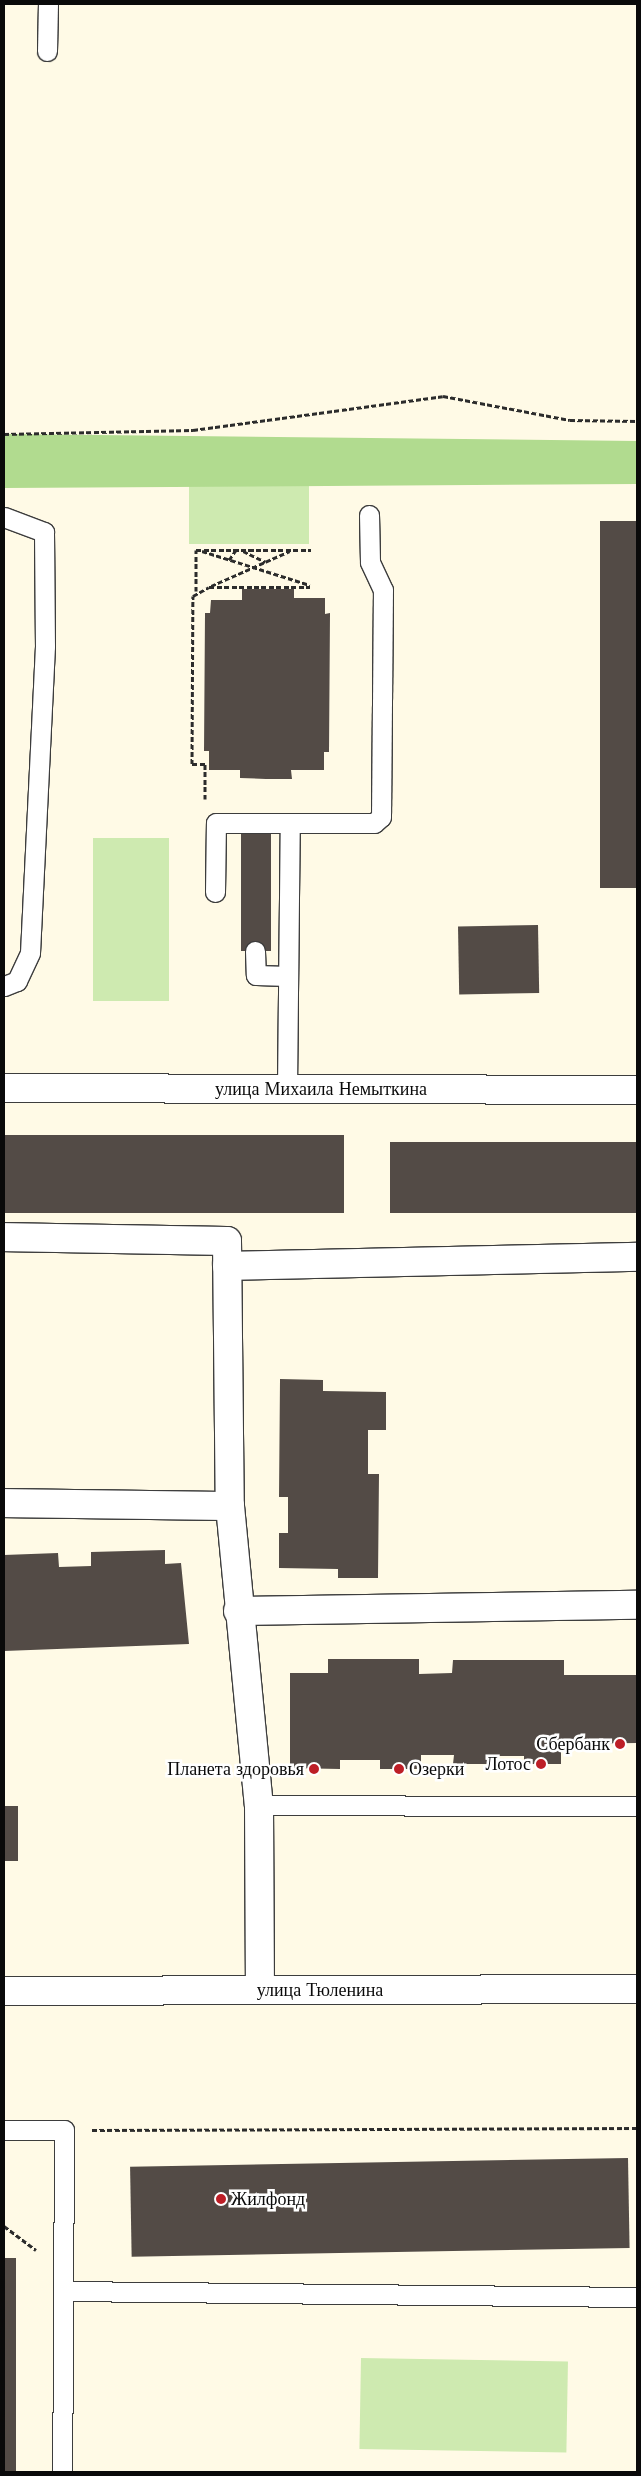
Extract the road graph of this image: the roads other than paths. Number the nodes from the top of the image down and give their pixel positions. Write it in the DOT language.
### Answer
graph roads {
  1 [pos="48,4"];
  2 [pos="47,51"];
  3 [pos="369,516"];
  4 [pos="4,517"];
  5 [pos="290,823"];
  6 [pos="215,892"];
  7 [pos="255,951"];
  8 [pos="288,976"];
  9 [pos="4,986"];
  10 [pos="4,1088"];
  11 [pos="287,1089"];
  12 [pos="637,1090"];
  13 [pos="4,1236"];
  14 [pos="637,1257"];
  15 [pos="227,1266"];
  16 [pos="4,1503"];
  17 [pos="230,1506"];
  18 [pos="637,1605"];
  19 [pos="238,1611"];
  20 [pos="259,1805"];
  21 [pos="637,1806"];
  22 [pos="637,1989"];
  23 [pos="260,1990"];
  24 [pos="4,1992"];
  25 [pos="4,2130"];
  26 [pos="63,2291"];
  27 [pos="637,2297"];
  28 [pos="62,2472"];
  1 -- 2 [label="lane"];
  3 -- 5 [label="lane"];
  4 -- 9 [label="lane"];
  5 -- 6 [label="lane"];
  5 -- 8 [label="lane"];
  7 -- 8 [label="lane"];
  8 -- 11 [label="lane"];
  10 -- 11 [label="street, улица Михаила Немыткина"];
  11 -- 12 [label="street, улица Михаила Немыткина"];
  13 -- 15 [label="street"];
  14 -- 15 [label="street"];
  15 -- 17 [label="street"];
  16 -- 17 [label="street"];
  17 -- 19 [label="street"];
  18 -- 19 [label="street"];
  19 -- 20 [label="street"];
  20 -- 21 [label="lane"];
  20 -- 23 [label="street"];
  22 -- 23 [label="street, улица Тюленина"];
  23 -- 24 [label="street, улица Тюленина"];
  25 -- 26 [label="lane"];
  26 -- 27 [label="lane"];
  26 -- 28 [label="lane"];
}
